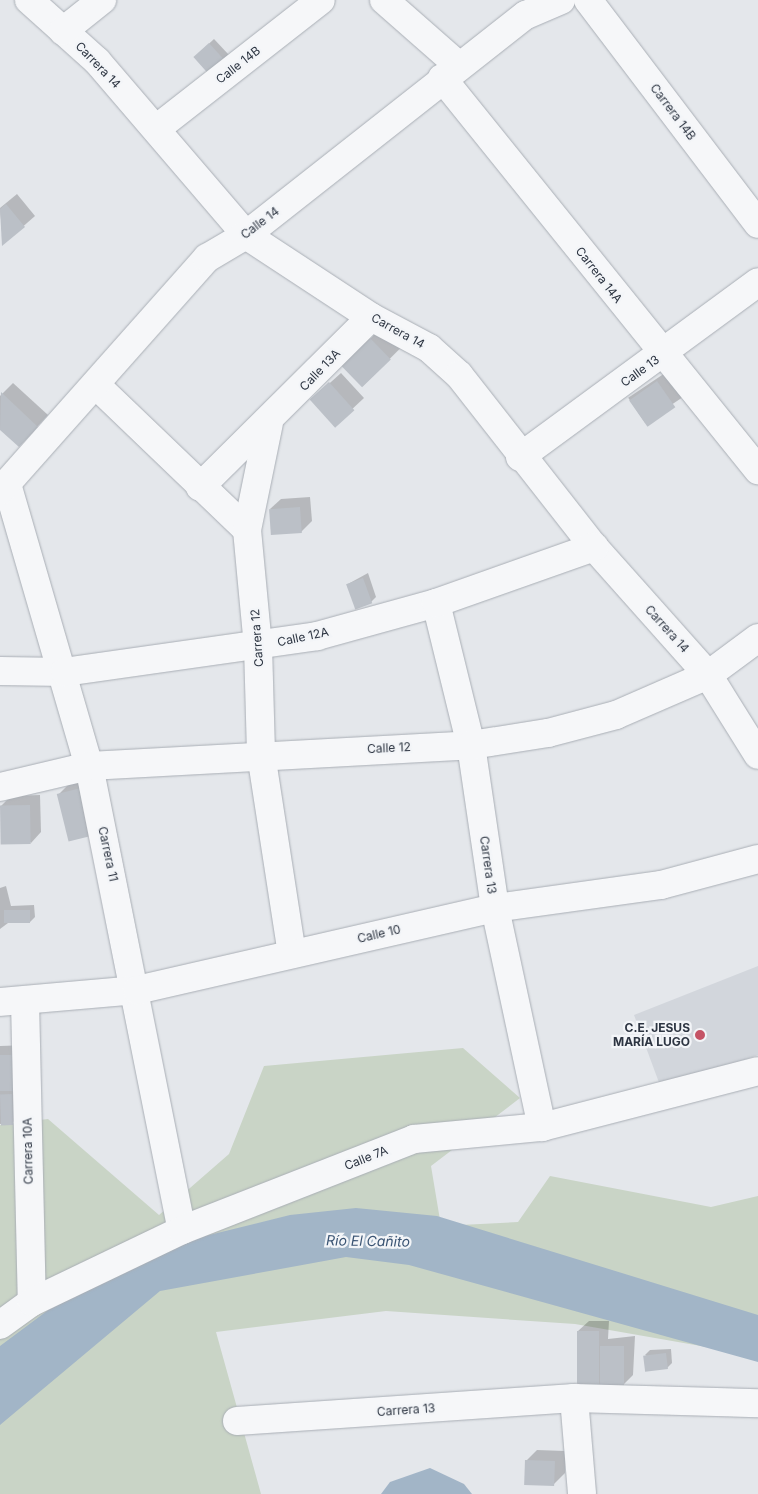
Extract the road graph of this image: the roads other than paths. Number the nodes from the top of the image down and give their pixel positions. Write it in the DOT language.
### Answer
graph roads {
  1 [pos="29,0"];
  2 [pos="102,0"];
  3 [pos="321,0"];
  4 [pos="384,0"];
  5 [pos="561,0"];
  6 [pos="588,0"];
  7 [pos="63,31"];
  8 [pos="451,72"];
  9 [pos="156,129"];
  10 [pos="758,224"];
  11 [pos="246,235"];
  12 [pos="758,282"];
  13 [pos="371,317"];
  14 [pos="662,356"];
  15 [pos="96,385"];
  16 [pos="269,423"];
  17 [pos="520,457"];
  18 [pos="758,470"];
  19 [pos="4,487"];
  20 [pos="200,487"];
  21 [pos="246,530"];
  22 [pos="594,547"];
  23 [pos="436,603"];
  24 [pos="758,638"];
  25 [pos="258,646"];
  26 [pos="0,671"];
  27 [pos="64,672"];
  28 [pos="708,675"];
  29 [pos="471,745"];
  30 [pos="261,754"];
  31 [pos="758,755"];
  32 [pos="89,766"];
  33 [pos="0,787"];
  34 [pos="758,859"];
  35 [pos="495,908"];
  36 [pos="292,954"];
  37 [pos="137,990"];
  38 [pos="12,1001"];
  39 [pos="758,1071"];
  40 [pos="542,1127"];
  41 [pos="182,1230"];
  42 [pos="32,1302"];
  43 [pos="0,1324"];
  44 [pos="574,1398"];
  45 [pos="758,1403"];
  46 [pos="238,1421"];
  47 [pos="582,1494"];
  1 -- 7 [label="street, Carrera 14"];
  2 -- 7 [label="street"];
  3 -- 9 [label="street, Calle 14B"];
  4 -- 8 [label="street, Carrera 14A"];
  5 -- 8 [label="street, Calle 14"];
  6 -- 10 [label="street, Carrera 14B"];
  7 -- 9 [label="street, Carrera 14"];
  8 -- 11 [label="street, Calle 14"];
  8 -- 14 [label="street, Carrera 14A"];
  9 -- 11 [label="street, Carrera 14"];
  11 -- 13 [label="street, Carrera 14"];
  11 -- 15 [label="street, Calle 14"];
  12 -- 14 [label="street, Calle 13"];
  13 -- 16 [label="street, Calle 13A"];
  13 -- 17 [label="street, Carrera 14"];
  14 -- 17 [label="street, Calle 13"];
  14 -- 18 [label="street, Carrera 14A"];
  15 -- 19 [label="street, Calle 14"];
  15 -- 20 [label="street"];
  16 -- 20 [label="street, Calle 13A"];
  16 -- 21 [label="street"];
  17 -- 22 [label="street, Carrera 14"];
  19 -- 27 [label="street, Carrera 11"];
  20 -- 21 [label="street"];
  21 -- 25 [label="street, Carrera 12"];
  22 -- 23 [label="street, Calle 12A"];
  22 -- 28 [label="street, Carrera 14"];
  23 -- 25 [label="street, Calle 12A"];
  23 -- 29 [label="street, Carrera 13"];
  24 -- 28 [label="street, Calle 12"];
  25 -- 27 [label="street, Calle 12A"];
  25 -- 30 [label="street, Carrera 12"];
  26 -- 27 [label="street, Calle 12A"];
  27 -- 32 [label="street, Carrera 11"];
  28 -- 29 [label="street, Calle 12"];
  28 -- 31 [label="street, Carrera 14"];
  29 -- 30 [label="street, Calle 12"];
  29 -- 35 [label="street, Carrera 13"];
  30 -- 32 [label="street, Calle 12"];
  30 -- 36 [label="street, Carrera 12"];
  32 -- 33 [label="street, Calle 12"];
  32 -- 37 [label="street, Carrera 11"];
  34 -- 35 [label="street, Calle 10"];
  35 -- 36 [label="street, Calle 10"];
  35 -- 40 [label="street, Carrera 13"];
  36 -- 37 [label="street, Calle 10"];
  37 -- 38 [label="street, Calle 10"];
  37 -- 41 [label="street, Carrera 11"];
  38 -- 42 [label="street, Carrera 10A"];
  39 -- 40 [label="street, Calle 7A"];
  40 -- 41 [label="street, Calle 7A"];
  41 -- 42 [label="street, Calle 7A"];
  42 -- 43 [label="street, Calle 7A"];
  44 -- 45 [label="street, Carrera 13"];
  44 -- 46 [label="street, Carrera 13"];
  44 -- 47 [label="street"];
}
